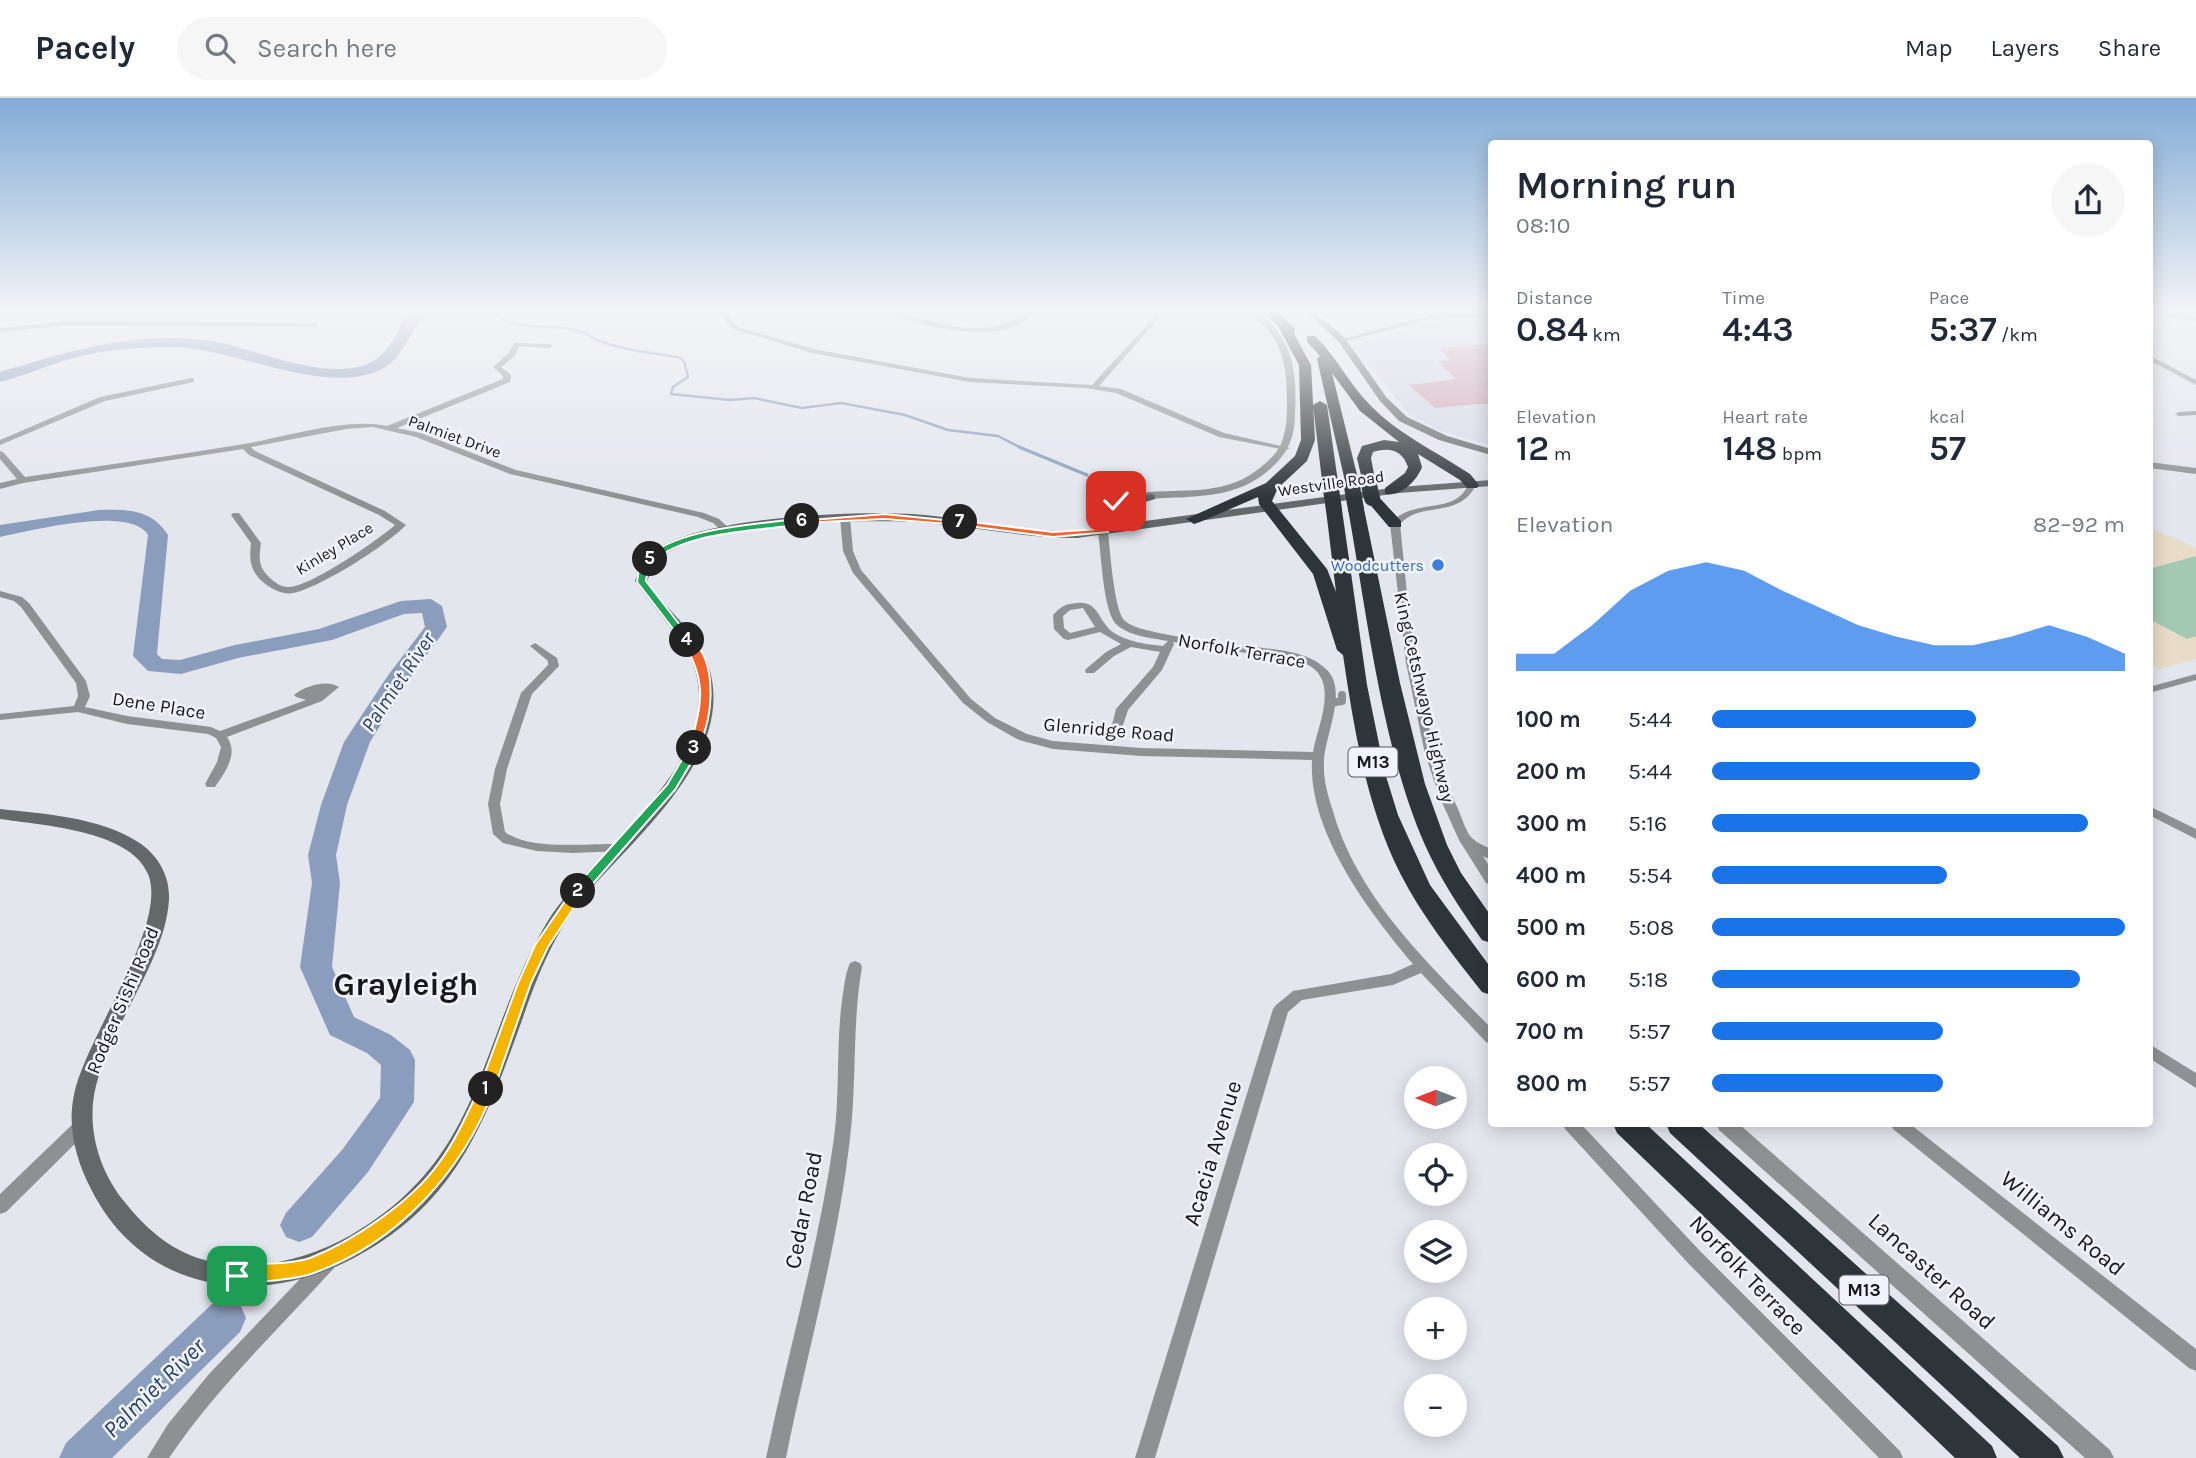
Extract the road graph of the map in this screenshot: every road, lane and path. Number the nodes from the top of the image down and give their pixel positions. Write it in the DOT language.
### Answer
graph roads {
  1 [pos="504,372"];
  2 [pos="931,372"];
  3 [pos="1107,372"];
  4 [pos="1289,372"];
  5 [pos="1305,372"];
  6 [pos="1314,372"];
  7 [pos="1328,372"];
  8 [pos="1341,372"];
  9 [pos="1365,372"];
  10 [pos="2177,372"];
  11 [pos="191,380"];
  12 [pos="2196,383"];
  13 [pos="1094,387"];
  14 [pos="2196,413"];
  15 [pos="2179,414"];
  16 [pos="389,428"];
  17 [pos="0,443"];
  18 [pos="245,446"];
  19 [pos="1399,446"];
  20 [pos="1286,448"];
  21 [pos="1488,451"];
  22 [pos="0,454"];
  23 [pos="2153,466"];
  24 [pos="2196,471"];
  25 [pos="1488,475"];
  26 [pos="23,480"];
  27 [pos="1465,484"];
  28 [pos="1488,485"];
  29 [pos="0,486"];
  30 [pos="1271,486"];
  31 [pos="1394,491"];
  32 [pos="1151,497"];
  33 [pos="1366,497"];
  34 [pos="1268,508"];
  35 [pos="236,515"];
  36 [pos="845,518"];
  37 [pos="1194,519"];
  38 [pos="1395,524"];
  39 [pos="1146,526"];
  40 [pos="727,531"];
  41 [pos="1103,532"];
  42 [pos="0,594"];
  43 [pos="1102,628"];
  44 [pos="1172,638"];
  45 [pos="1129,644"];
  46 [pos="535,646"];
  47 [pos="1166,650"];
  48 [pos="1090,671"];
  49 [pos="1401,675"];
  50 [pos="2196,677"];
  51 [pos="2153,689"];
  52 [pos="1351,691"];
  53 [pos="318,699"];
  54 [pos="1330,703"];
  55 [pos="78,709"];
  56 [pos="0,717"];
  57 [pos="1118,725"];
  58 [pos="221,735"];
  59 [pos="1318,755"];
  60 [pos="211,784"];
  61 [pos="2153,812"];
  62 [pos="0,814"];
  63 [pos="2196,835"];
  64 [pos="1464,840"];
  65 [pos="618,848"];
  66 [pos="1488,853"];
  67 [pos="1488,876"];
  68 [pos="1488,930"];
  69 [pos="1424,965"];
  70 [pos="855,967"];
  71 [pos="1488,981"];
  72 [pos="1488,1035"];
  73 [pos="2153,1053"];
  74 [pos="2196,1081"];
  75 [pos="83,1125"];
  76 [pos="1574,1127"];
  77 [pos="1630,1127"];
  78 [pos="1683,1127"];
  79 [pos="1729,1127"];
  80 [pos="1903,1127"];
  81 [pos="0,1206"];
  82 [pos="332,1257"];
  83 [pos="2196,1361"];
  84 [pos="157,1458"];
  85 [pos="776,1458"];
  86 [pos="1145,1458"];
  87 [pos="1893,1458"];
  88 [pos="1980,1458"];
  89 [pos="2046,1458"];
  90 [pos="2102,1458"];
  1 -- 16 [label="street"];
  2 -- 13 [label="street"];
  3 -- 13 [label="street"];
  4 -- 20 [label="street"];
  5 -- 30 [label="highway"];
  6 -- 52 [label="highway, King Cetshwayo Highway / M13, bridge"];
  7 -- 33 [label="highway, King Cetshwayo Highway / M13, bridge"];
  8 -- 27 [label="highway"];
  9 -- 21 [label="main road"];
  10 -- 12 [label="street"];
  11 -- 17 [label="street"];
  13 -- 20 [label="street"];
  14 -- 15 [label="street"];
  16 -- 18 [label="street, Palmiet Drive"];
  16 -- 40 [label="street, Palmiet Drive"];
  18 -- 26 [label="street, Palmiet Drive"];
  18 -- 35 [label="street, Kinley Place"];
  19 -- 27 [label="highway"];
  19 -- 31 [label="highway"];
  19 -- 33 [label="highway"];
  20 -- 32 [label="street"];
  22 -- 26 [label="street"];
  23 -- 24 [label="street"];
  25 -- 27 [label="main road, Westville Road"];
  26 -- 29 [label="street, Palmiet Drive"];
  27 -- 28 [label="main road"];
  27 -- 31 [label="main road, Westville Road"];
  27 -- 38 [label="street"];
  30 -- 34 [label="highway"];
  30 -- 37 [label="highway"];
  31 -- 34 [label="main road, Westville Road"];
  32 -- 39 [label="main road"];
  32 -- 41 [label="street"];
  33 -- 38 [label="highway"];
  33 -- 49 [label="highway, King Cetshwayo Highway / M13"];
  34 -- 37 [label="main road, Rodger Sishi Road"];
  34 -- 52 [label="highway"];
  36 -- 40 [label="main road, Rodger Sishi Road"];
  36 -- 41 [label="main road, Rodger Sishi Road"];
  36 -- 59 [label="street, Glenridge Road"];
  37 -- 39 [label="main road, Rodger Sishi Road"];
  38 -- 49 [label="street"];
  39 -- 41 [label="main road, Rodger Sishi Road"];
  40 -- 65 [label="main road, Rodger Sishi Road"];
  41 -- 44 [label="street, Norfolk Terrace"];
  42 -- 55 [label="street"];
  43 -- 45 [label="street"];
  44 -- 47 [label="street"];
  44 -- 54 [label="street, Norfolk Terrace"];
  45 -- 47 [label="street"];
  45 -- 48 [label="street"];
  46 -- 65 [label="street"];
  47 -- 57 [label="street"];
  49 -- 64 [label="street"];
  49 -- 68 [label="highway, King Cetshwayo Highway / M13"];
  50 -- 51 [label="street"];
  52 -- 54 [label="street"];
  52 -- 71 [label="highway, King Cetshwayo Highway / M13"];
  53 -- 58 [label="street"];
  54 -- 59 [label="street, Norfolk Terrace"];
  55 -- 56 [label="street, Dene Place"];
  55 -- 58 [label="street, Dene Place"];
  58 -- 60 [label="street, Dene Place"];
  59 -- 69 [label="street, Norfolk Terrace"];
  61 -- 63 [label="street"];
  62 -- 75 [label="main road, Rodger Sishi Road"];
  64 -- 66 [label="street"];
  64 -- 67 [label="street"];
  65 -- 82 [label="main road, Rodger Sishi Road"];
  69 -- 72 [label="street, Norfolk Terrace"];
  69 -- 86 [label="street, Acacia Avenue"];
  70 -- 85 [label="street, Cedar Road"];
  73 -- 74 [label="street"];
  75 -- 81 [label="street"];
  75 -- 82 [label="main road, Rodger Sishi Road"];
  76 -- 87 [label="street, Norfolk Terrace"];
  77 -- 88 [label="highway, M13"];
  78 -- 89 [label="highway, M13"];
  79 -- 90 [label="street, Lancaster Road"];
  80 -- 83 [label="street, Williams Road"];
  82 -- 84 [label="street"];
}
